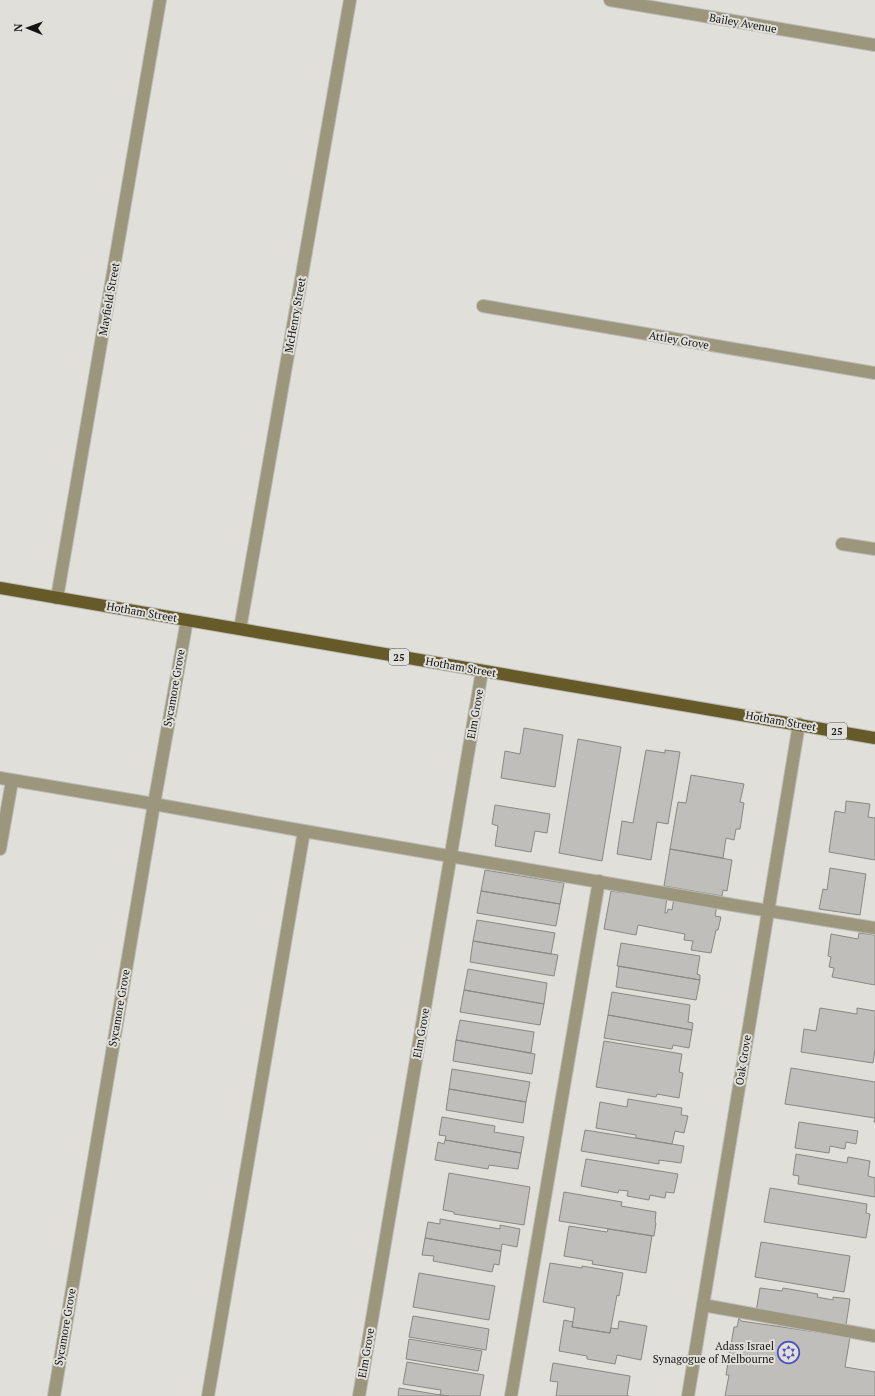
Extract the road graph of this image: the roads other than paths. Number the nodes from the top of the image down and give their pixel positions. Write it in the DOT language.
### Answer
graph roads {
  1 [pos="160,0"];
  2 [pos="350,0"];
  3 [pos="610,0"];
  4 [pos="875,45"];
  5 [pos="483,306"];
  6 [pos="875,373"];
  7 [pos="842,544"];
  8 [pos="875,549"];
  9 [pos="0,588"];
  10 [pos="57,598"];
  11 [pos="187,620"];
  12 [pos="240,629"];
  13 [pos="482,671"];
  14 [pos="799,724"];
  15 [pos="875,738"];
  16 [pos="6,780"];
  17 [pos="154,804"];
  18 [pos="304,831"];
  19 [pos="0,849"];
  20 [pos="451,857"];
  21 [pos="599,881"];
  22 [pos="767,910"];
  23 [pos="875,928"];
  24 [pos="703,1305"];
  25 [pos="875,1336"];
  26 [pos="54,1396"];
  27 [pos="208,1396"];
  28 [pos="358,1396"];
  29 [pos="511,1396"];
  30 [pos="688,1396"];
  1 -- 10 [label="street, Mayfield Street"];
  2 -- 12 [label="street, McHenry Street"];
  3 -- 4 [label="street, Bailey Avenue"];
  5 -- 6 [label="street, Attley Grove"];
  7 -- 8 [label="street"];
  9 -- 10 [label="main road, Hotham Street / 25"];
  10 -- 11 [label="main road, Hotham Street / 25"];
  11 -- 12 [label="main road, Hotham Street / 25"];
  11 -- 17 [label="street, Sycamore Grove"];
  12 -- 13 [label="main road, Hotham Street / 25"];
  13 -- 14 [label="main road, Hotham Street / 25"];
  13 -- 20 [label="street, Elm Grove"];
  14 -- 15 [label="main road, Hotham Street / 25"];
  14 -- 22 [label="street, Oak Grove"];
  16 -- 17 [label="street"];
  16 -- 19 [label="street"];
  17 -- 18 [label="street"];
  17 -- 26 [label="street, Sycamore Grove"];
  18 -- 20 [label="street"];
  18 -- 27 [label="street"];
  20 -- 21 [label="street"];
  20 -- 28 [label="street, Elm Grove"];
  21 -- 22 [label="street"];
  21 -- 29 [label="street"];
  22 -- 23 [label="street"];
  22 -- 24 [label="street, Oak Grove"];
  24 -- 25 [label="street"];
  24 -- 30 [label="street, Oak Grove"];
}
